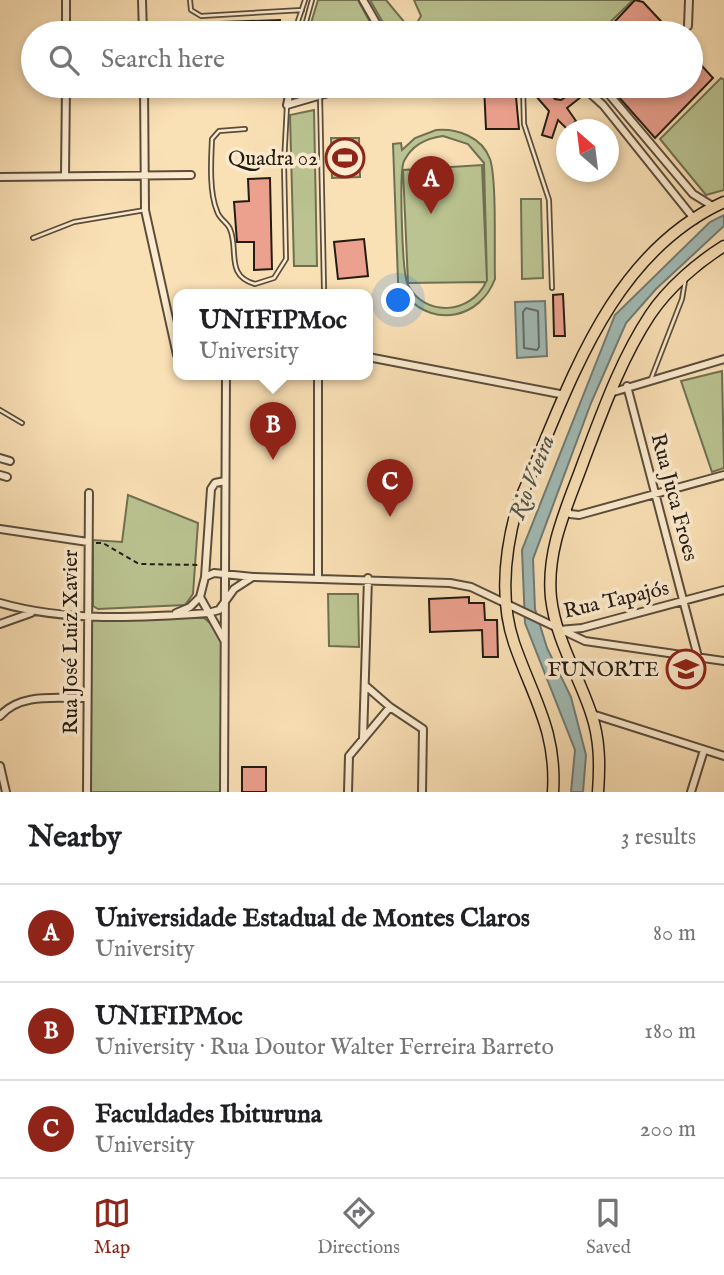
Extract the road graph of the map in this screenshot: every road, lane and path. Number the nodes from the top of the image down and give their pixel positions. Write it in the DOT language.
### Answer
graph roads {
  1 [pos="66,0"];
  2 [pos="142,0"];
  3 [pos="190,0"];
  4 [pos="305,0"];
  5 [pos="312,0"];
  6 [pos="363,0"];
  7 [pos="689,0"];
  8 [pos="302,10"];
  9 [pos="66,21"];
  10 [pos="143,21"];
  11 [pos="298,21"];
  12 [pos="306,21"];
  13 [pos="375,21"];
  14 [pos="688,21"];
  15 [pos="66,98"];
  16 [pos="144,98"];
  17 [pos="288,98"];
  18 [pos="313,98"];
  19 [pos="320,98"];
  20 [pos="523,98"];
  21 [pos="593,98"];
  22 [pos="612,98"];
  23 [pos="287,106"];
  24 [pos="245,129"];
  25 [pos="641,131"];
  26 [pos="631,139"];
  27 [pos="191,175"];
  28 [pos="65,176"];
  29 [pos="0,177"];
  30 [pos="145,177"];
  31 [pos="719,205"];
  32 [pos="145,210"];
  33 [pos="695,220"];
  34 [pos="33,238"];
  35 [pos="724,246"];
  36 [pos="684,277"];
  37 [pos="324,288"];
  38 [pos="552,288"];
  39 [pos="173,337"];
  40 [pos="373,358"];
  41 [pos="724,359"];
  42 [pos="651,379"];
  43 [pos="226,380"];
  44 [pos="318,380"];
  45 [pos="627,386"];
  46 [pos="609,394"];
  47 [pos="567,395"];
  48 [pos="0,410"];
  49 [pos="22,424"];
  50 [pos="0,457"];
  51 [pos="10,461"];
  52 [pos="724,475"];
  53 [pos="225,481"];
  54 [pos="89,493"];
  55 [pos="655,493"];
  56 [pos="210,499"];
  57 [pos="225,500"];
  58 [pos="565,508"];
  59 [pos="0,529"];
  60 [pos="88,542"];
  61 [pos="205,566"];
  62 [pos="225,575"];
  63 [pos="205,577"];
  64 [pos="253,577"];
  65 [pos="318,578"];
  66 [pos="368,578"];
  67 [pos="724,590"];
  68 [pos="200,597"];
  69 [pos="226,601"];
  70 [pos="685,601"];
  71 [pos="0,603"];
  72 [pos="506,605"];
  73 [pos="33,612"];
  74 [pos="208,614"];
  75 [pos="88,616"];
  76 [pos="170,616"];
  77 [pos="0,624"];
  78 [pos="557,630"];
  79 [pos="226,651"];
  80 [pos="698,657"];
  81 [pos="724,661"];
  82 [pos="367,687"];
  83 [pos="87,698"];
  84 [pos="380,699"];
  85 [pos="390,707"];
  86 [pos="366,708"];
  87 [pos="592,714"];
  88 [pos="0,716"];
  89 [pos="363,739"];
  90 [pos="704,750"];
  91 [pos="724,756"];
  92 [pos="0,766"];
  93 [pos="6,792"];
  94 [pos="87,792"];
  95 [pos="224,792"];
  96 [pos="348,792"];
  97 [pos="422,792"];
  98 [pos="553,792"];
  99 [pos="598,792"];
  100 [pos="691,792"];
  1 -- 9 [label="street"];
  2 -- 10 [label="street"];
  3 -- 8 [label="lane"];
  4 -- 8 [label="lane"];
  5 -- 12 [label="lane"];
  6 -- 13 [label="street"];
  7 -- 14 [label="street"];
  8 -- 11 [label="lane"];
  15 -- 28 [label="street"];
  16 -- 30 [label="street"];
  17 -- 23 [label="street"];
  18 -- 23 [label="street"];
  19 -- 37 [label="lane"];
  20 -- 38 [label="lane"];
  21 -- 26 [label="street"];
  22 -- 25 [label="street"];
  23 -- 24 [label="lane"];
  25 -- 26 [label="street"];
  25 -- 31 [label="street"];
  26 -- 33 [label="street"];
  27 -- 30 [label="street"];
  28 -- 29 [label="street"];
  28 -- 30 [label="street"];
  30 -- 32 [label="street"];
  31 -- 33 [label="main road"];
  32 -- 34 [label="lane"];
  32 -- 39 [label="street"];
  33 -- 47 [label="main road"];
  35 -- 36 [label="main road"];
  36 -- 42 [label="lane"];
  36 -- 46 [label="main road"];
  40 -- 47 [label="street"];
  41 -- 42 [label="street"];
  42 -- 45 [label="street"];
  43 -- 53 [label="street"];
  44 -- 65 [label="street"];
  45 -- 46 [label="street"];
  45 -- 55 [label="street, Rua Juca Froes"];
  46 -- 58 [label="main road"];
  47 -- 72 [label="main road"];
  48 -- 49 [label="lane"];
  50 -- 51 [label="street"];
  52 -- 55 [label="street"];
  53 -- 56 [label="street"];
  53 -- 57 [label="street"];
  54 -- 60 [label="street, Rua José Luiz Xavier"];
  55 -- 58 [label="street"];
  55 -- 70 [label="street, Rua Juca Froes"];
  56 -- 57 [label="street"];
  56 -- 61 [label="street"];
  57 -- 62 [label="street"];
  58 -- 78 [label="main road"];
  59 -- 60 [label="street"];
  60 -- 61 [label="path"];
  60 -- 75 [label="street, Rua José Luiz Xavier"];
  61 -- 63 [label="street"];
  62 -- 63 [label="street"];
  62 -- 64 [label="street"];
  62 -- 69 [label="street"];
  63 -- 68 [label="street"];
  64 -- 65 [label="street"];
  64 -- 69 [label="street"];
  65 -- 66 [label="street"];
  66 -- 72 [label="street"];
  66 -- 82 [label="street"];
  67 -- 70 [label="street, Rua Tapajós"];
  68 -- 74 [label="street"];
  68 -- 76 [label="street"];
  69 -- 74 [label="street"];
  69 -- 79 [label="street"];
  70 -- 78 [label="street, Rua Tapajós"];
  70 -- 80 [label="street, Rua Juca Froes"];
  71 -- 73 [label="street"];
  72 -- 78 [label="street"];
  72 -- 98 [label="main road"];
  73 -- 75 [label="street"];
  73 -- 77 [label="street"];
  74 -- 76 [label="street"];
  74 -- 79 [label="street"];
  75 -- 76 [label="street"];
  75 -- 83 [label="street, Rua José Luiz Xavier"];
  78 -- 80 [label="street"];
  78 -- 87 [label="main road"];
  79 -- 95 [label="street"];
  80 -- 81 [label="street"];
  82 -- 84 [label="street"];
  82 -- 86 [label="street"];
  83 -- 88 [label="street"];
  83 -- 94 [label="street, Rua José Luiz Xavier"];
  84 -- 85 [label="street"];
  84 -- 86 [label="street"];
  85 -- 89 [label="street"];
  85 -- 97 [label="street"];
  86 -- 89 [label="street"];
  87 -- 90 [label="street"];
  87 -- 99 [label="main road"];
  89 -- 96 [label="street"];
  90 -- 91 [label="street"];
  90 -- 100 [label="street"];
  92 -- 93 [label="street"];
}
